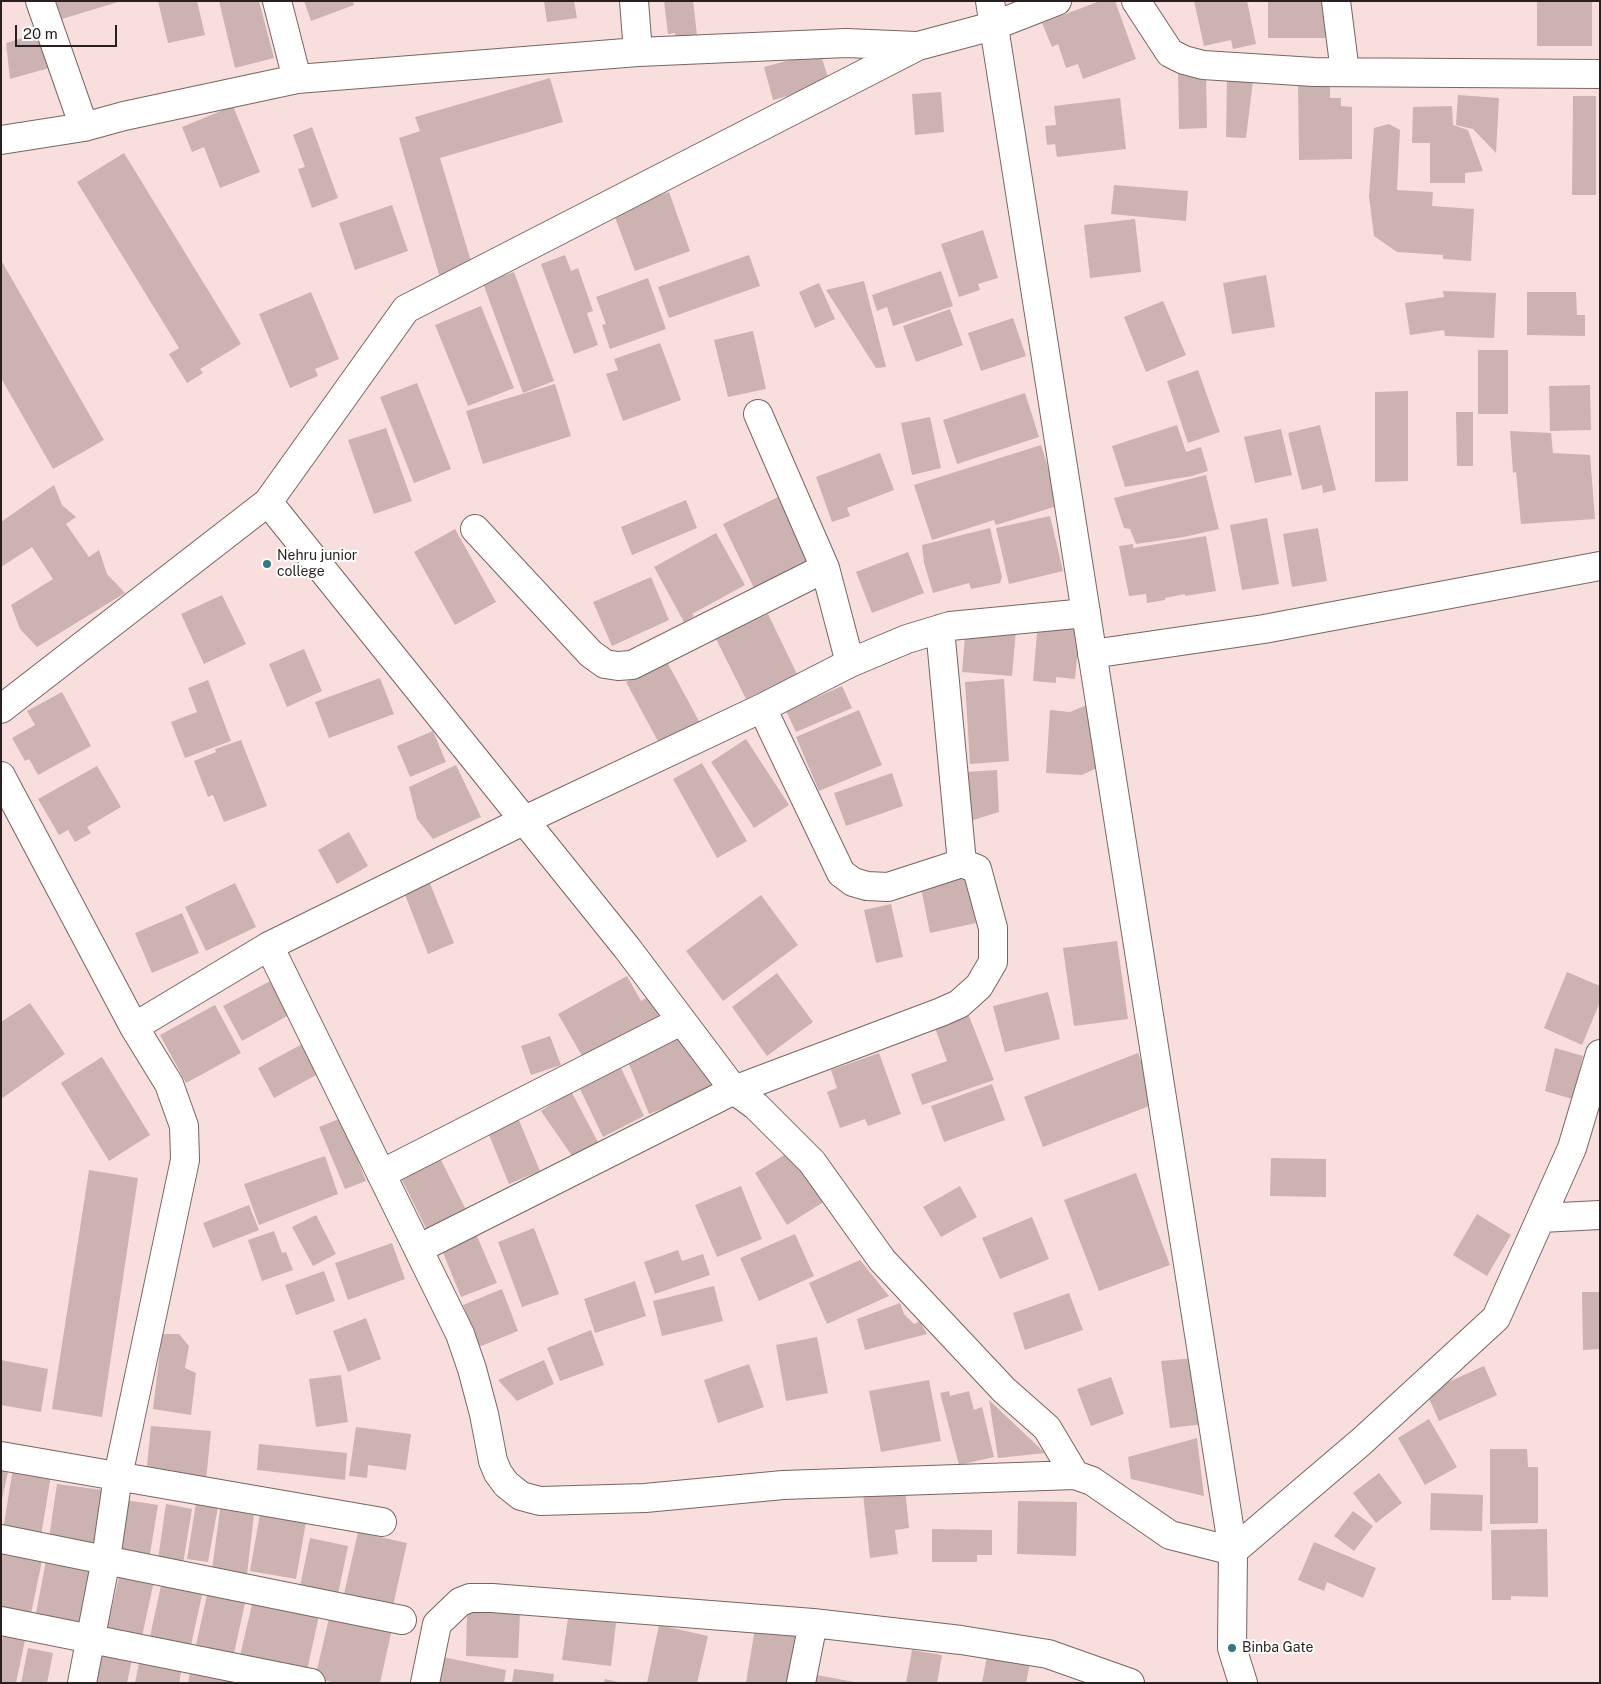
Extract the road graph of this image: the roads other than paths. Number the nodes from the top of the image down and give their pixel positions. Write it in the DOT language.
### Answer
graph roads {
  1 [pos="40,1"];
  2 [pos="277,1"];
  3 [pos="634,1"];
  4 [pos="1057,1"];
  5 [pos="1136,1"];
  6 [pos="1336,1"];
  7 [pos="992,14"];
  8 [pos="918,46"];
  9 [pos="638,52"];
  10 [pos="1345,72"];
  11 [pos="1600,74"];
  12 [pos="297,79"];
  13 [pos="84,127"];
  14 [pos="1,140"];
  15 [pos="758,414"];
  16 [pos="268,502"];
  17 [pos="476,529"];
  18 [pos="1600,566"];
  19 [pos="826,568"];
  20 [pos="1086,613"];
  21 [pos="940,629"];
  22 [pos="1092,654"];
  23 [pos="850,663"];
  24 [pos="762,708"];
  25 [pos="1,709"];
  26 [pos="1,776"];
  27 [pos="525,820"];
  28 [pos="962,863"];
  29 [pos="269,946"];
  30 [pos="681,1021"];
  31 [pos="134,1028"];
  32 [pos="1600,1054"];
  33 [pos="734,1090"];
  34 [pos="381,1174"];
  35 [pos="1600,1215"];
  36 [pos="1541,1218"];
  37 [pos="418,1249"];
  38 [pos="1,1456"];
  39 [pos="1075,1475"];
  40 [pos="118,1476"];
  41 [pos="382,1522"];
  42 [pos="1,1539"];
  43 [pos="1233,1551"];
  44 [pos="106,1559"];
  45 [pos="402,1620"];
  46 [pos="1,1622"];
  47 [pos="813,1622"];
  48 [pos="91,1639"];
  49 [pos="82,1683"];
  50 [pos="311,1683"];
  51 [pos="424,1683"];
  52 [pos="801,1683"];
  53 [pos="1130,1683"];
  54 [pos="1244,1683"];
  1 -- 13 [label="street"];
  2 -- 12 [label="street"];
  3 -- 9 [label="street"];
  4 -- 7 [label="street"];
  5 -- 10 [label="street"];
  6 -- 10 [label="street"];
  7 -- 8 [label="street"];
  7 -- 20 [label="street"];
  8 -- 9 [label="street"];
  8 -- 16 [label="street"];
  9 -- 12 [label="street"];
  10 -- 11 [label="street"];
  12 -- 13 [label="street"];
  13 -- 14 [label="street"];
  15 -- 19 [label="street"];
  16 -- 25 [label="street"];
  16 -- 27 [label="street"];
  17 -- 19 [label="street"];
  18 -- 22 [label="street"];
  19 -- 23 [label="street"];
  20 -- 21 [label="street"];
  20 -- 22 [label="street"];
  21 -- 23 [label="street"];
  21 -- 28 [label="street"];
  22 -- 43 [label="street"];
  23 -- 24 [label="street"];
  24 -- 27 [label="street"];
  24 -- 28 [label="street"];
  26 -- 31 [label="street"];
  27 -- 29 [label="street"];
  27 -- 30 [label="street"];
  28 -- 33 [label="street"];
  29 -- 31 [label="street"];
  29 -- 34 [label="street"];
  30 -- 33 [label="street"];
  30 -- 34 [label="street"];
  31 -- 40 [label="street"];
  32 -- 36 [label="street"];
  33 -- 37 [label="street"];
  33 -- 39 [label="street"];
  34 -- 37 [label="street"];
  35 -- 36 [label="street"];
  36 -- 43 [label="street"];
  37 -- 39 [label="street"];
  38 -- 40 [label="street"];
  39 -- 43 [label="street"];
  40 -- 41 [label="street"];
  40 -- 44 [label="street"];
  42 -- 44 [label="street"];
  43 -- 54 [label="street"];
  44 -- 45 [label="street"];
  44 -- 48 [label="street"];
  46 -- 48 [label="street"];
  47 -- 51 [label="street"];
  47 -- 52 [label="street"];
  47 -- 53 [label="street"];
  48 -- 49 [label="street"];
  48 -- 50 [label="street"];
}
